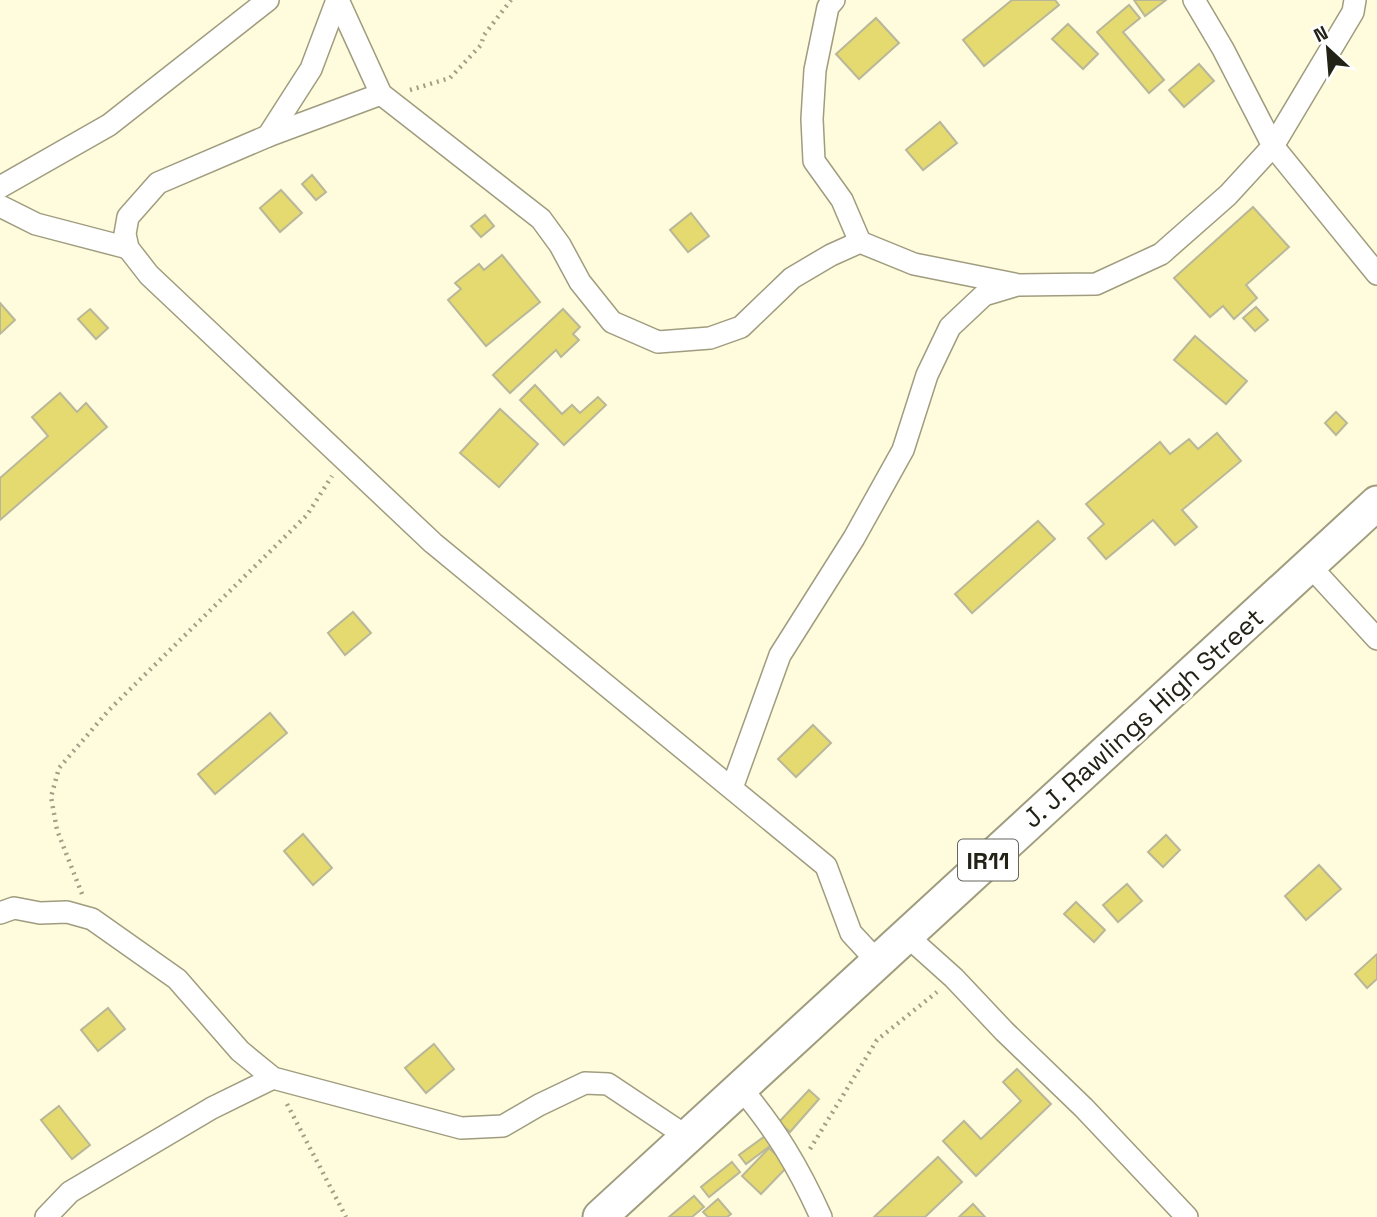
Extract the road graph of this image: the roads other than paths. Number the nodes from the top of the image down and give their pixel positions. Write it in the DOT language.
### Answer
graph roads {
  1 [pos="268,0"];
  2 [pos="338,0"];
  3 [pos="834,0"];
  4 [pos="1194,0"];
  5 [pos="1355,0"];
  6 [pos="387,99"];
  7 [pos="268,136"];
  8 [pos="1272,146"];
  9 [pos="0,187"];
  10 [pos="0,206"];
  11 [pos="860,242"];
  12 [pos="128,248"];
  13 [pos="1377,274"];
  14 [pos="1019,285"];
  15 [pos="1377,503"];
  16 [pos="1310,566"];
  17 [pos="1377,639"];
  18 [pos="732,788"];
  19 [pos="0,913"];
  20 [pos="906,934"];
  21 [pos="877,961"];
  22 [pos="274,1078"];
  23 [pos="740,1087"];
  24 [pos="686,1136"];
  25 [pos="623,1206"];
  26 [pos="46,1217"];
  27 [pos="600,1217"];
  28 [pos="821,1217"];
  29 [pos="1186,1217"];
  1 -- 9 [label="street"];
  2 -- 6 [label="street"];
  2 -- 7 [label="street"];
  3 -- 11 [label="street"];
  4 -- 8 [label="street"];
  5 -- 8 [label="street"];
  6 -- 7 [label="street"];
  6 -- 11 [label="street"];
  7 -- 12 [label="street"];
  8 -- 13 [label="street"];
  8 -- 14 [label="street"];
  10 -- 12 [label="street"];
  11 -- 14 [label="street"];
  12 -- 18 [label="street"];
  14 -- 18 [label="street"];
  15 -- 16 [label="main road, J. J. Rawlings High Street / IR11"];
  16 -- 17 [label="street"];
  16 -- 20 [label="main road, J. J. Rawlings High Street / IR11"];
  18 -- 21 [label="street"];
  19 -- 22 [label="street"];
  20 -- 21 [label="main road, J. J. Rawlings High Street / IR11"];
  20 -- 29 [label="street"];
  21 -- 23 [label="main road, J. J. Rawlings High Street / IR11"];
  22 -- 24 [label="street"];
  22 -- 26 [label="street"];
  23 -- 24 [label="main road, J. J. Rawlings High Street / IR11"];
  23 -- 28 [label="street"];
  24 -- 25 [label="main road, J. J. Rawlings High Street / IR11"];
  25 -- 27 [label="main road, J. J. Rawlings High Street / IR11"];
}
